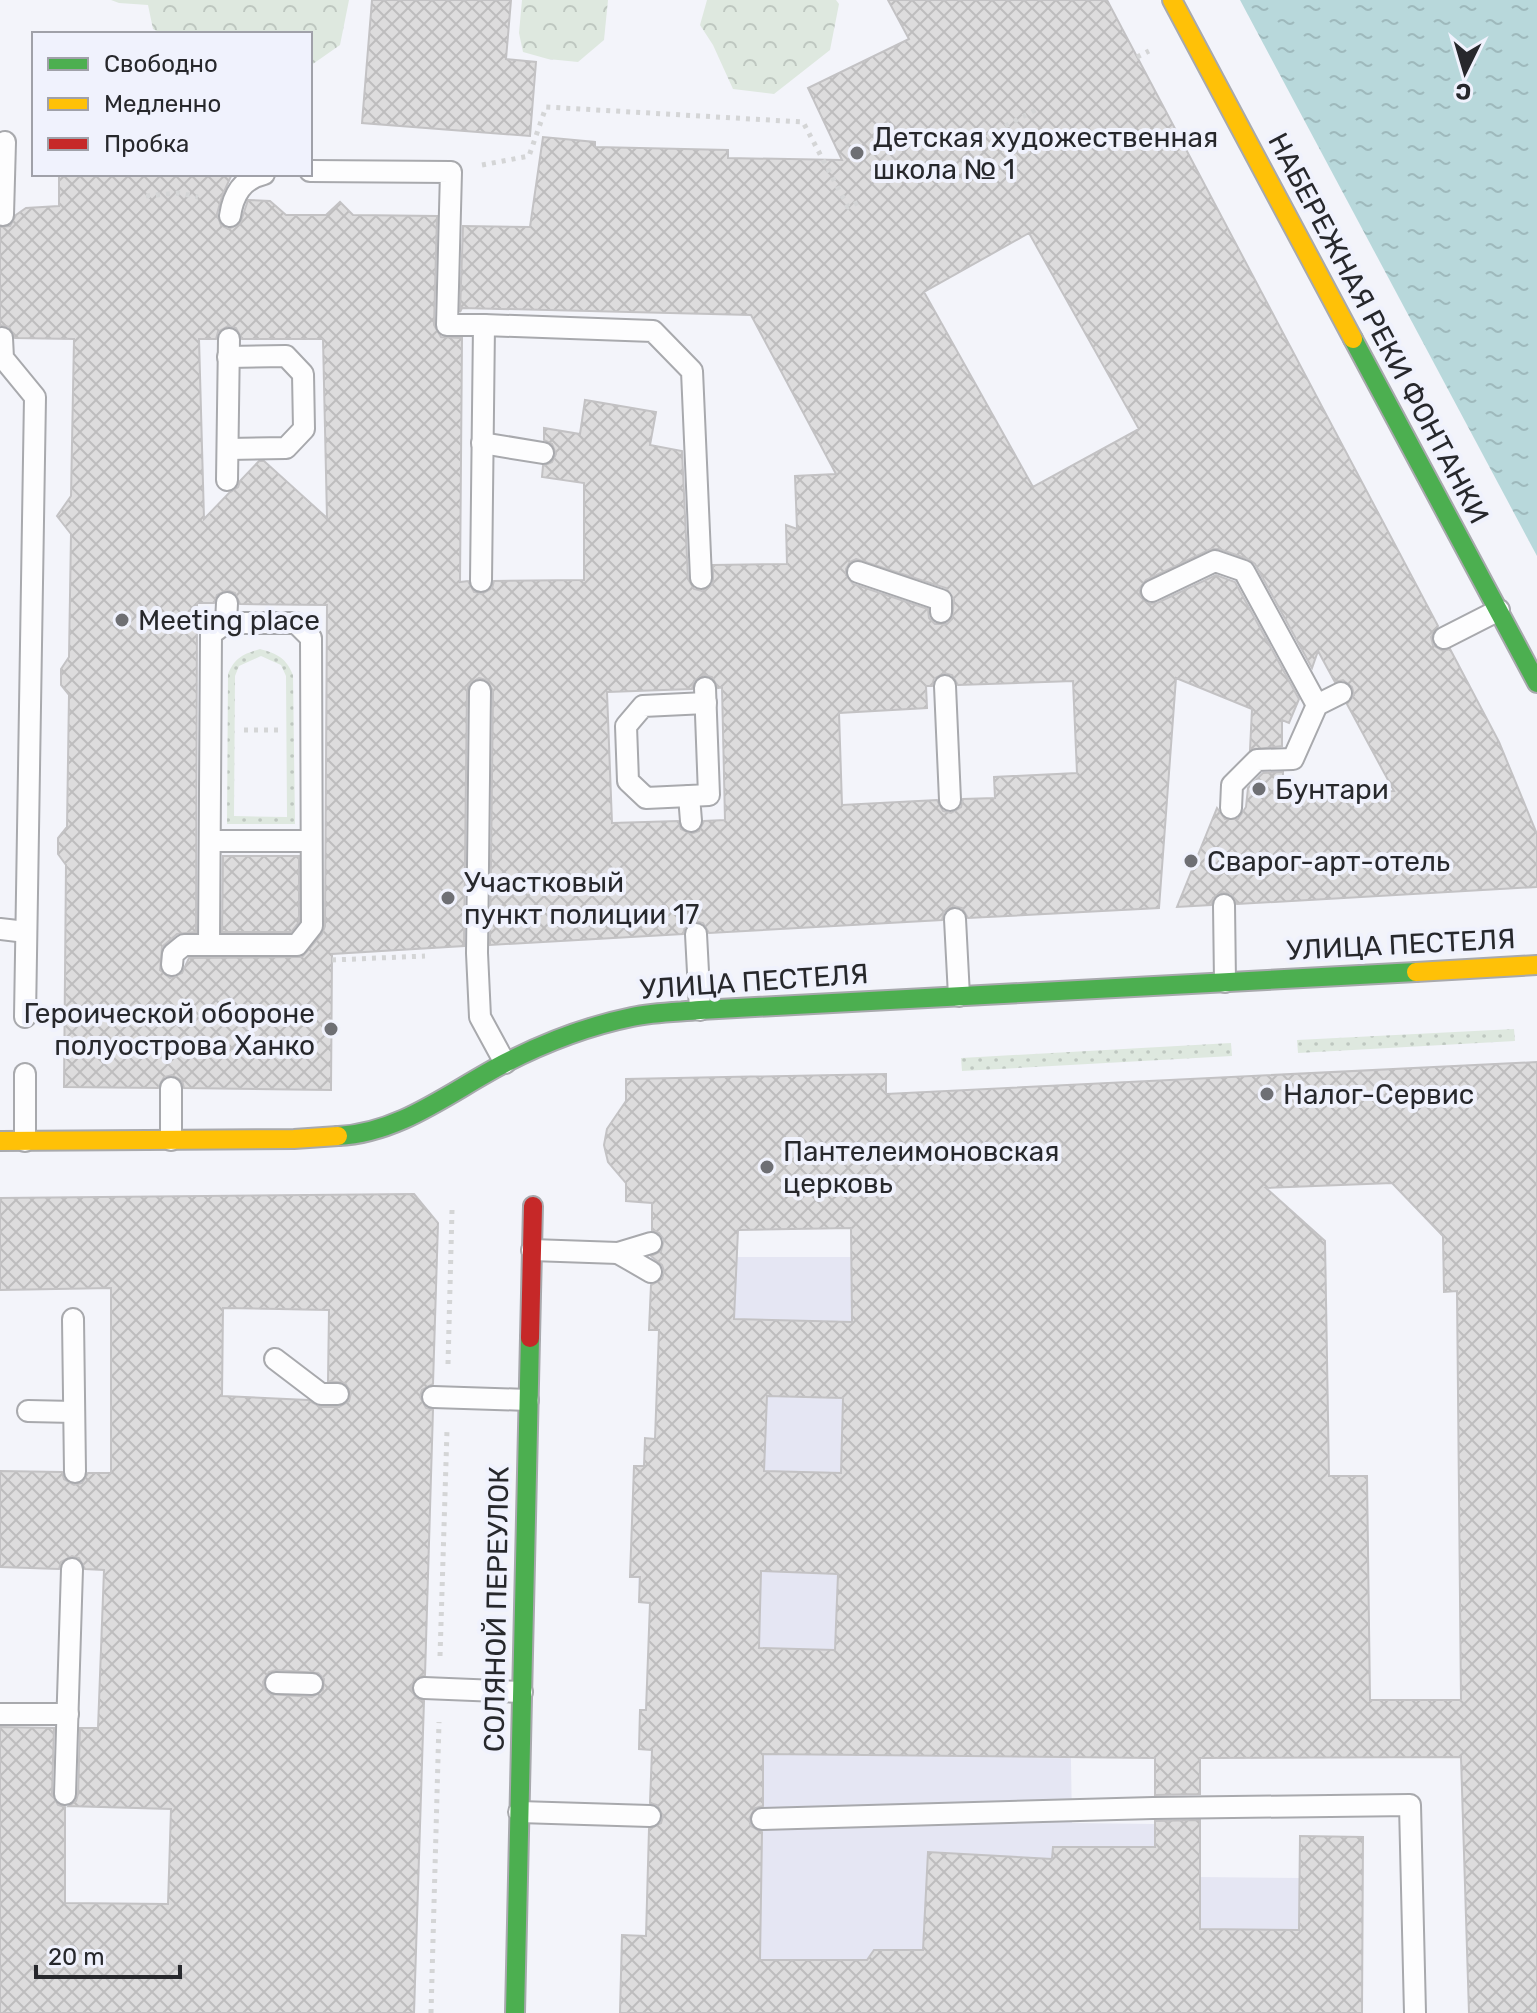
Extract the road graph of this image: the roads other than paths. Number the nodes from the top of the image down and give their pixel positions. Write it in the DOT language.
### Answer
graph roads {
  1 [pos="1172,0"];
  2 [pos="5,142"];
  3 [pos="312,171"];
  4 [pos="256,176"];
  5 [pos="232,206"];
  6 [pos="3,215"];
  7 [pos="484,325"];
  8 [pos="2,338"];
  9 [pos="482,443"];
  10 [pos="228,449"];
  11 [pos="543,453"];
  12 [pos="227,480"];
  13 [pos="858,572"];
  14 [pos="701,578"];
  15 [pos="481,581"];
  16 [pos="1152,591"];
  17 [pos="1499,610"];
  18 [pos="941,612"];
  19 [pos="1444,638"];
  20 [pos="1537,683"];
  21 [pos="945,686"];
  22 [pos="480,691"];
  23 [pos="1341,693"];
  24 [pos="1317,705"];
  25 [pos="689,796"];
  26 [pos="950,800"];
  27 [pos="1231,808"];
  28 [pos="691,821"];
  29 [pos="210,841"];
  30 [pos="311,841"];
  31 [pos="1224,905"];
  32 [pos="955,919"];
  33 [pos="0,929"];
  34 [pos="26,932"];
  35 [pos="696,934"];
  36 [pos="209,944"];
  37 [pos="172,965"];
  38 [pos="1537,965"];
  39 [pos="1225,982"];
  40 [pos="959,996"];
  41 [pos="700,1010"];
  42 [pos="25,1017"];
  43 [pos="505,1063"];
  44 [pos="25,1074"];
  45 [pos="171,1088"];
  46 [pos="171,1140"];
  47 [pos="0,1141"];
  48 [pos="25,1141"];
  49 [pos="533,1206"];
  50 [pos="651,1243"];
  51 [pos="532,1250"];
  52 [pos="618,1253"];
  53 [pos="651,1272"];
  54 [pos="73,1319"];
  55 [pos="275,1359"];
  56 [pos="338,1394"];
  57 [pos="440,1397"];
  58 [pos="528,1400"];
  59 [pos="28,1411"];
  60 [pos="74,1412"];
  61 [pos="75,1472"];
  62 [pos="72,1569"];
  63 [pos="276,1683"];
  64 [pos="312,1684"];
  65 [pos="432,1688"];
  66 [pos="522,1692"];
  67 [pos="0,1714"];
  68 [pos="68,1714"];
  69 [pos="65,1794"];
  70 [pos="519,1812"];
  71 [pos="650,1816"];
  72 [pos="762,1819"];
  73 [pos="515,2013"];
  74 [pos="1415,2013"];
  1 -- 17 [label="street, НАБЕРЕЖНАЯ РЕКИ ФОНТАНКИ"];
  2 -- 6 [label="lane"];
  3 -- 7 [label="lane"];
  4 -- 5 [label="lane"];
  7 -- 9 [label="lane"];
  7 -- 14 [label="lane"];
  8 -- 34 [label="lane"];
  9 -- 11 [label="lane"];
  9 -- 15 [label="lane"];
  10 -- 10 [label="lane"];
  10 -- 12 [label="lane"];
  13 -- 18 [label="lane"];
  16 -- 24 [label="lane"];
  17 -- 19 [label="lane"];
  17 -- 20 [label="street, НАБЕРЕЖНАЯ РЕКИ ФОНТАНКИ"];
  21 -- 26 [label="lane"];
  22 -- 43 [label="lane"];
  23 -- 24 [label="lane"];
  24 -- 27 [label="lane"];
  25 -- 25 [label="lane"];
  25 -- 28 [label="lane"];
  29 -- 30 [label="lane"];
  29 -- 30 [label="lane"];
  29 -- 36 [label="lane"];
  30 -- 36 [label="lane"];
  31 -- 39 [label="lane"];
  32 -- 40 [label="lane"];
  33 -- 34 [label="lane"];
  34 -- 42 [label="lane"];
  35 -- 41 [label="lane"];
  36 -- 37 [label="lane"];
  38 -- 39 [label="street, УЛИЦА ПЕСТЕЛЯ"];
  39 -- 40 [label="street, УЛИЦА ПЕСТЕЛЯ"];
  40 -- 41 [label="street, УЛИЦА ПЕСТЕЛЯ"];
  41 -- 43 [label="street, УЛИЦА ПЕСТЕЛЯ"];
  43 -- 46 [label="street, УЛИЦА ПЕСТЕЛЯ"];
  44 -- 48 [label="lane"];
  45 -- 46 [label="lane"];
  46 -- 48 [label="street, УЛИЦА ПЕСТЕЛЯ"];
  47 -- 48 [label="street, УЛИЦА ПЕСТЕЛЯ"];
  49 -- 51 [label="street, СОЛЯНОЙ ПЕРЕУЛОК"];
  50 -- 52 [label="lane"];
  51 -- 52 [label="lane"];
  51 -- 58 [label="street, СОЛЯНОЙ ПЕРЕУЛОК"];
  52 -- 53 [label="lane"];
  54 -- 60 [label="lane"];
  55 -- 56 [label="lane"];
  57 -- 58 [label="lane"];
  58 -- 66 [label="street, СОЛЯНОЙ ПЕРЕУЛОК"];
  59 -- 60 [label="lane"];
  60 -- 61 [label="lane"];
  62 -- 68 [label="lane"];
  63 -- 64 [label="lane"];
  65 -- 66 [label="lane"];
  66 -- 70 [label="street, СОЛЯНОЙ ПЕРЕУЛОК"];
  67 -- 68 [label="lane"];
  68 -- 69 [label="lane"];
  70 -- 71 [label="lane"];
  70 -- 73 [label="street, СОЛЯНОЙ ПЕРЕУЛОК"];
  72 -- 74 [label="lane"];
}
